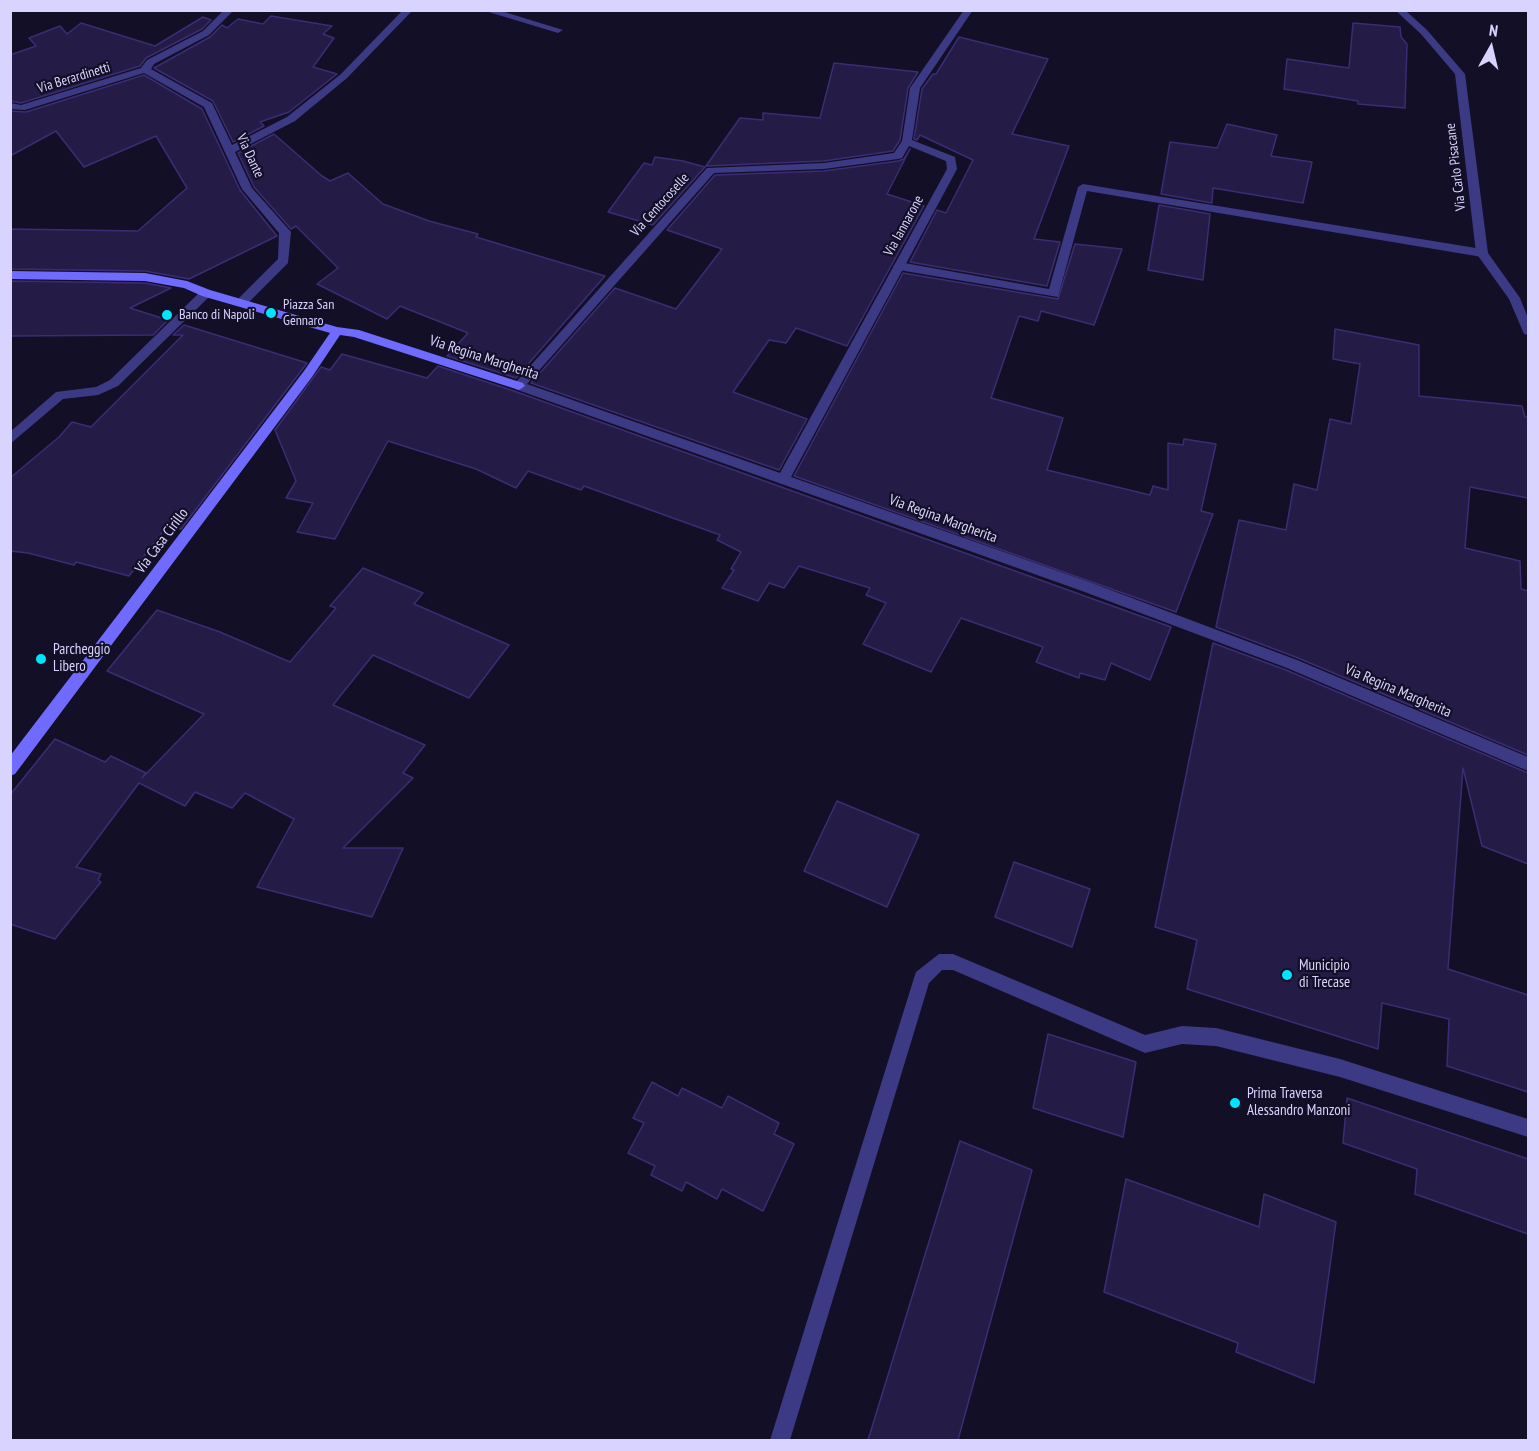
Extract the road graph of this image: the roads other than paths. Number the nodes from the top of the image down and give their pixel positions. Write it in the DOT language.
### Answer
graph roads {
  1 [pos="216,10"];
  2 [pos="409,10"];
  3 [pos="486,10"];
  4 [pos="969,10"];
  5 [pos="1399,10"];
  6 [pos="227,14"];
  7 [pos="558,30"];
  8 [pos="145,70"];
  9 [pos="10,106"];
  10 [pos="907,141"];
  11 [pos="231,150"];
  12 [pos="1482,253"];
  13 [pos="899,266"];
  14 [pos="10,275"];
  15 [pos="206,292"];
  16 [pos="243,301"];
  17 [pos="337,331"];
  18 [pos="1528,331"];
  19 [pos="519,386"];
  20 [pos="10,440"];
  21 [pos="783,479"];
  22 [pos="1528,764"];
  23 [pos="10,769"];
  24 [pos="1528,1128"];
  25 [pos="780,1440"];
  1 -- 6 [label="street"];
  2 -- 11 [label="street"];
  3 -- 7 [label="street"];
  4 -- 10 [label="street"];
  5 -- 12 [label="street, Via Carlo Pisacane"];
  6 -- 8 [label="street, Via Berardinetti"];
  8 -- 9 [label="street, Via Berardinetti"];
  8 -- 11 [label="street, Via Dante"];
  10 -- 13 [label="street, Via Iannarone"];
  10 -- 19 [label="street, Via Centocoselle"];
  11 -- 16 [label="street, Via Dante"];
  12 -- 13 [label="street"];
  12 -- 18 [label="street, Via Carlo Pisacane"];
  13 -- 21 [label="street, Via Iannarone"];
  14 -- 15 [label="street, Via Regina Margherita"];
  15 -- 16 [label="street, Via Regina Margherita"];
  15 -- 20 [label="street"];
  16 -- 17 [label="street, Via Regina Margherita"];
  17 -- 19 [label="street, Via Regina Margherita"];
  17 -- 23 [label="street, Via Casa Cirillo"];
  19 -- 21 [label="street, Via Regina Margherita"];
  21 -- 22 [label="street, Via Regina Margherita"];
  24 -- 25 [label="street"];
}
